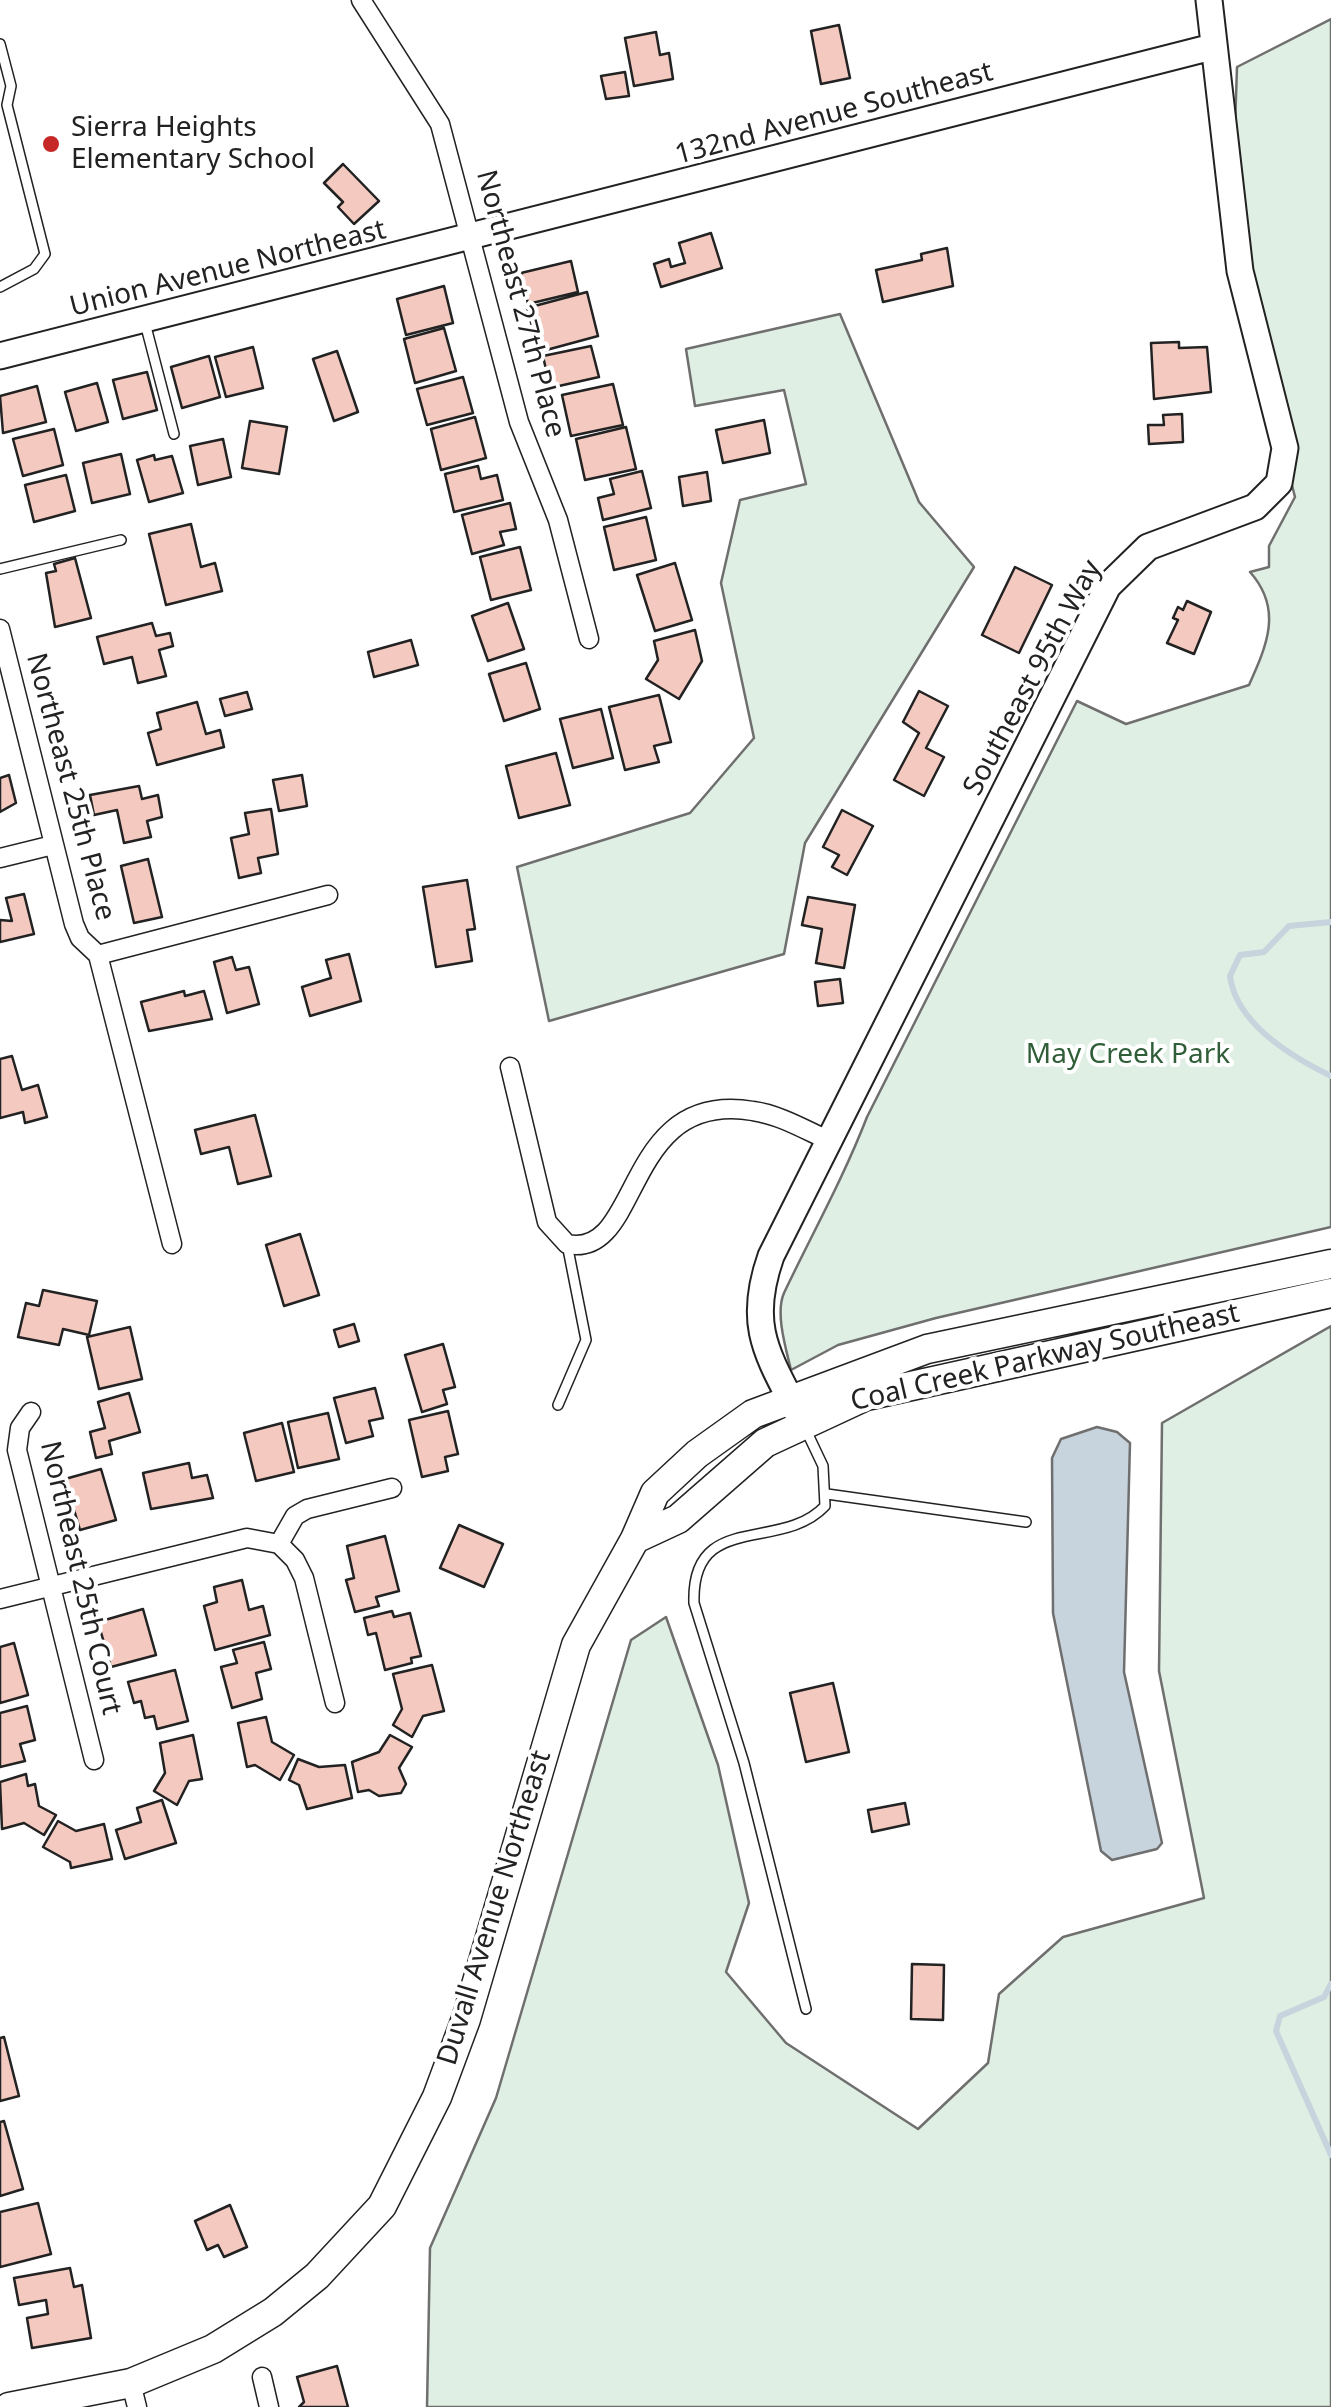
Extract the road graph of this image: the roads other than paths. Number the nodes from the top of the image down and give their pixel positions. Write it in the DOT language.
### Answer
graph roads {
  1 [pos="361,0"];
  2 [pos="1209,0"];
  3 [pos="0,44"];
  4 [pos="1212,47"];
  5 [pos="4,106"];
  6 [pos="471,239"];
  7 [pos="0,287"];
  8 [pos="144,320"];
  9 [pos="0,356"];
  10 [pos="174,434"];
  11 [pos="121,540"];
  12 [pos="0,569"];
  13 [pos="0,629"];
  14 [pos="589,639"];
  15 [pos="54,845"];
  16 [pos="0,858"];
  17 [pos="328,895"];
  18 [pos="98,954"];
  19 [pos="510,1068"];
  20 [pos="832,1142"];
  21 [pos="172,1244"];
  22 [pos="567,1244"];
  23 [pos="1324,1265"];
  24 [pos="1322,1294"];
  25 [pos="558,1405"];
  26 [pos="796,1410"];
  27 [pos="31,1412"];
  28 [pos="392,1488"];
  29 [pos="827,1494"];
  30 [pos="1026,1522"];
  31 [pos="635,1539"];
  32 [pos="278,1544"];
  33 [pos="50,1586"];
  34 [pos="0,1599"];
  35 [pos="335,1703"];
  36 [pos="94,1760"];
  37 [pos="806,2009"];
  38 [pos="262,2377"];
  39 [pos="134,2395"];
  40 [pos="9,2407"];
  41 [pos="269,2407"];
  1 -- 6 [label="street, Northeast 27th Place"];
  2 -- 4 [label="street, Southeast 95th Way"];
  3 -- 5 [label="lane"];
  4 -- 6 [label="street, 132nd Avenue Southeast"];
  4 -- 20 [label="street, Southeast 95th Way"];
  5 -- 7 [label="lane"];
  6 -- 8 [label="street, Union Avenue Northeast"];
  6 -- 14 [label="street, Northeast 27th Place"];
  8 -- 9 [label="street, Union Avenue Northeast"];
  8 -- 10 [label="lane"];
  11 -- 12 [label="lane"];
  13 -- 15 [label="street, Northeast 25th Place"];
  15 -- 16 [label="street"];
  15 -- 18 [label="street, Northeast 25th Place"];
  17 -- 18 [label="street"];
  18 -- 21 [label="street, Northeast 25th Place"];
  19 -- 22 [label="street"];
  20 -- 22 [label="street"];
  20 -- 26 [label="street, Southeast 95th Way"];
  22 -- 25 [label="lane"];
  23 -- 26 [label="main road, Coal Creek Parkway Southeast"];
  24 -- 26 [label="main road, Coal Creek Parkway Southeast"];
  26 -- 29 [label="lane"];
  26 -- 31 [label="main road, Coal Creek Parkway Southeast"];
  26 -- 31 [label="main road, Duvall Avenue Northeast"];
  27 -- 33 [label="street, Northeast 25th Court"];
  28 -- 32 [label="street"];
  29 -- 30 [label="lane"];
  29 -- 37 [label="lane"];
  31 -- 39 [label="main road, Duvall Avenue Northeast"];
  32 -- 33 [label="street"];
  32 -- 35 [label="street"];
  33 -- 34 [label="street"];
  33 -- 36 [label="street, Northeast 25th Court"];
  38 -- 41 [label="street"];
  39 -- 40 [label="main road, Duvall Avenue Northeast"];
}
